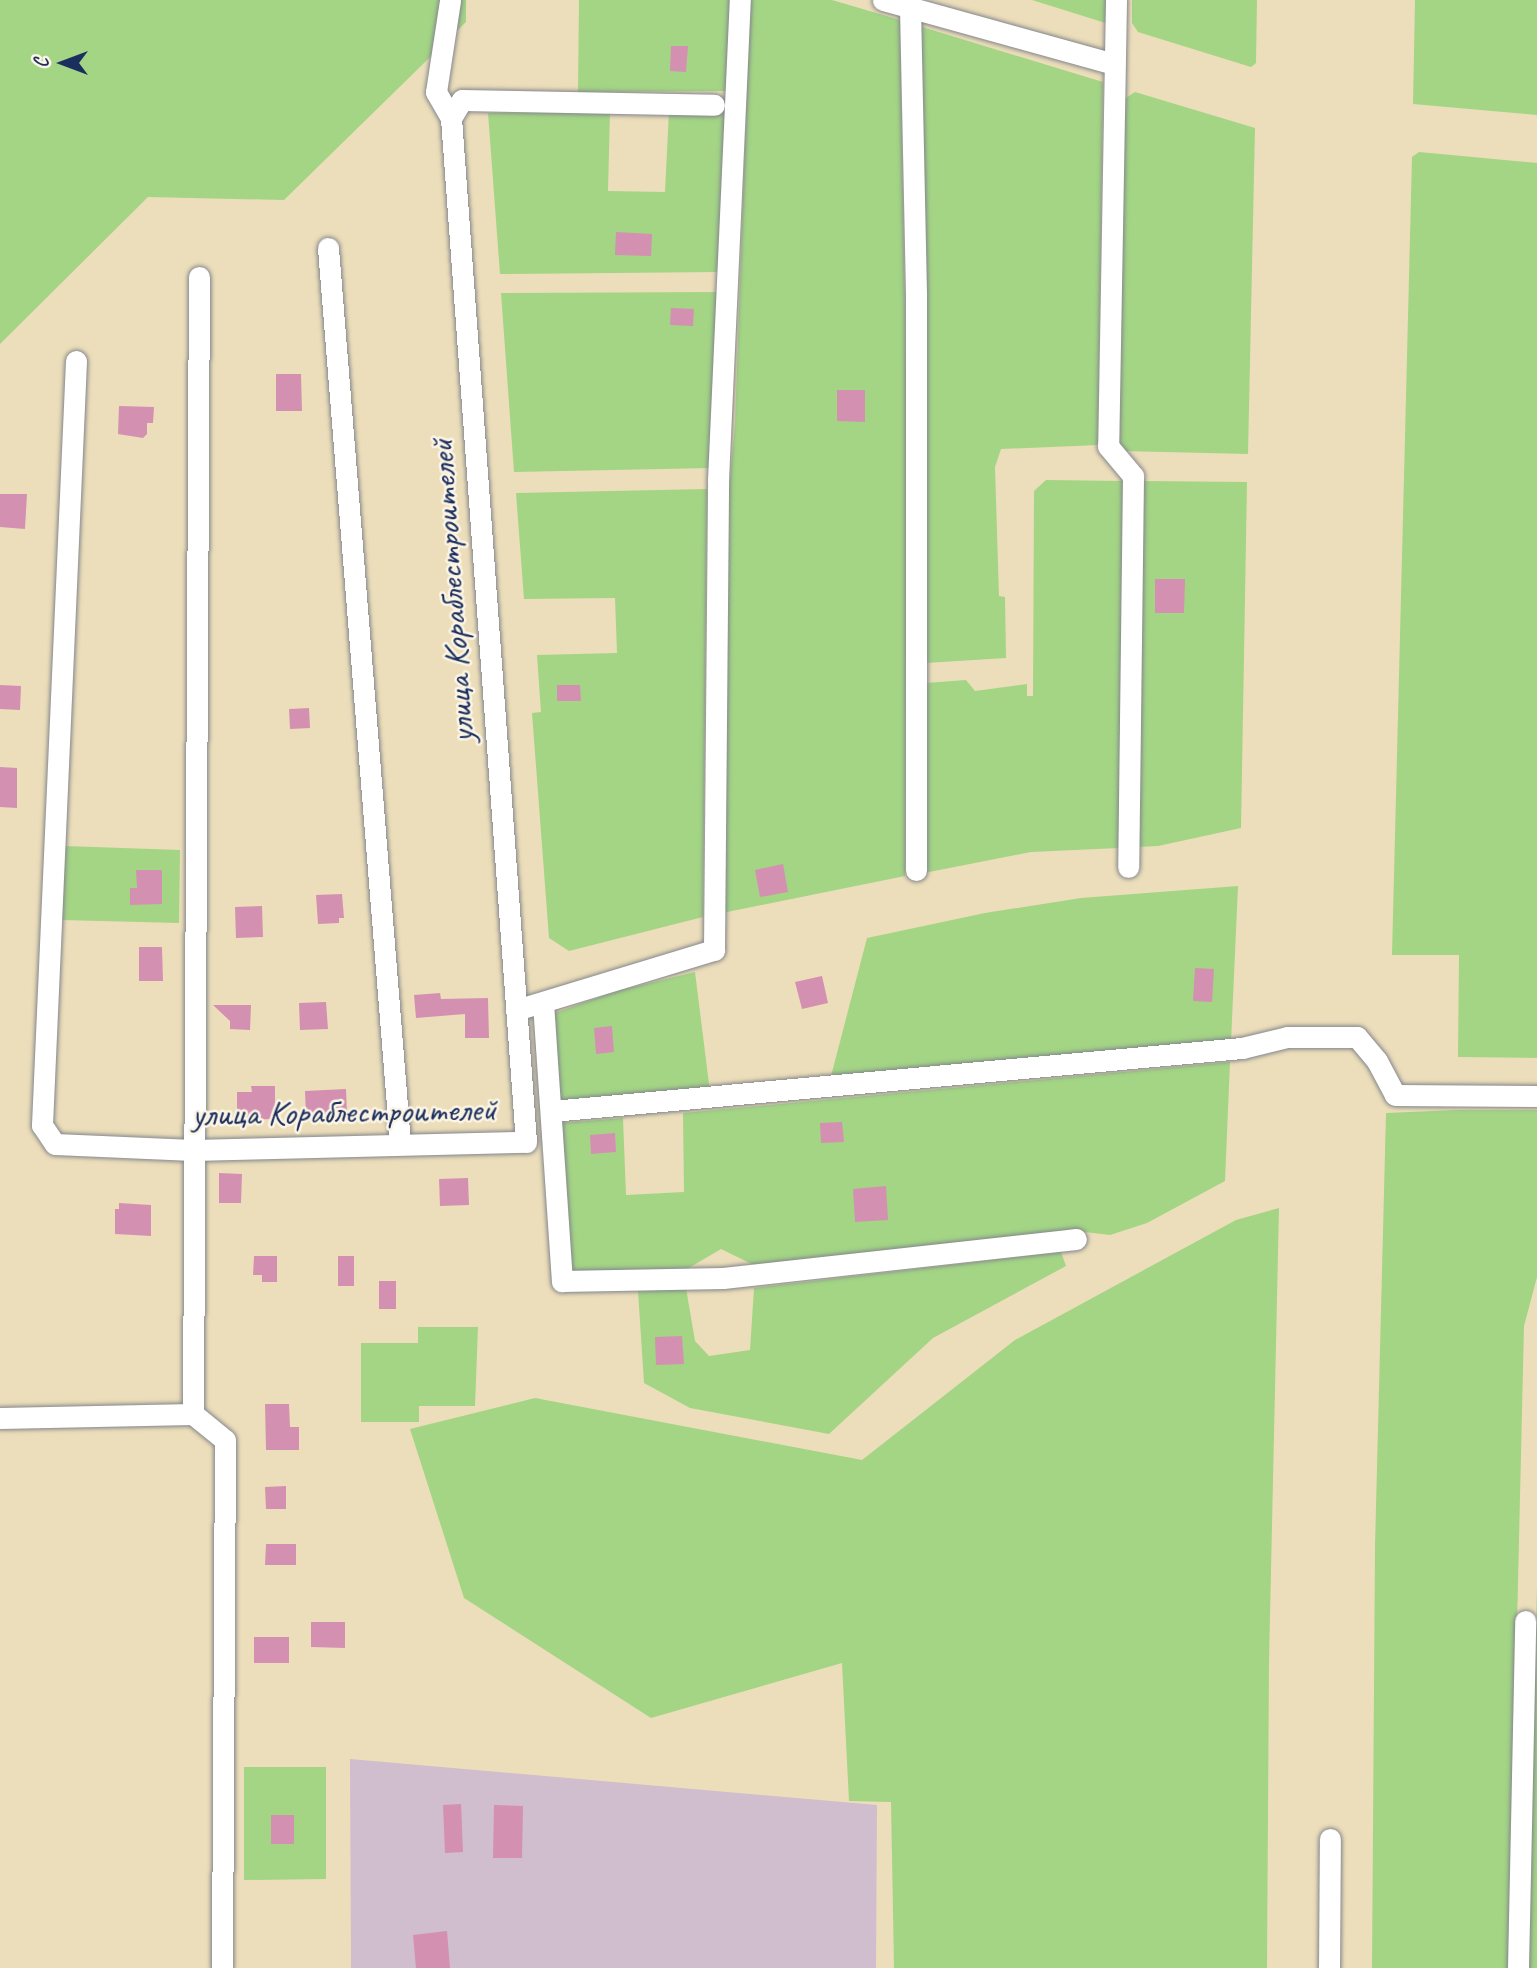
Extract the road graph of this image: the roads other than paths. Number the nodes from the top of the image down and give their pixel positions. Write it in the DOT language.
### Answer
graph roads {
  1 [pos="450,0"];
  2 [pos="740,0"];
  3 [pos="883,0"];
  4 [pos="1116,0"];
  5 [pos="910,7"];
  6 [pos="1114,64"];
  7 [pos="714,105"];
  8 [pos="450,118"];
  9 [pos="328,248"];
  10 [pos="199,277"];
  11 [pos="76,361"];
  12 [pos="1128,867"];
  13 [pos="916,870"];
  14 [pos="542,1003"];
  15 [pos="516,1010"];
  16 [pos="1537,1096"];
  17 [pos="551,1111"];
  18 [pos="400,1143"];
  19 [pos="193,1150"];
  20 [pos="1076,1238"];
  21 [pos="193,1414"];
  22 [pos="0,1418"];
  23 [pos="1525,1621"];
  24 [pos="1331,1839"];
  25 [pos="222,1968"];
  26 [pos="1329,1968"];
  27 [pos="1518,1968"];
  1 -- 8 [label="street, улица Кораблестроителей"];
  2 -- 14 [label="street"];
  3 -- 5 [label="street"];
  4 -- 6 [label="street"];
  5 -- 6 [label="street"];
  5 -- 13 [label="street"];
  6 -- 12 [label="street"];
  7 -- 8 [label="street"];
  8 -- 15 [label="street, улица Кораблестроителей"];
  9 -- 18 [label="street"];
  10 -- 19 [label="street"];
  11 -- 19 [label="street, улица Кораблестроителей"];
  14 -- 15 [label="street"];
  14 -- 17 [label="street"];
  15 -- 18 [label="street, улица Кораблестроителей"];
  16 -- 17 [label="street"];
  17 -- 20 [label="street"];
  18 -- 19 [label="street, улица Кораблестроителей"];
  19 -- 21 [label="street"];
  21 -- 22 [label="street"];
  21 -- 25 [label="street"];
  23 -- 27 [label="street"];
  24 -- 26 [label="street"];
}
